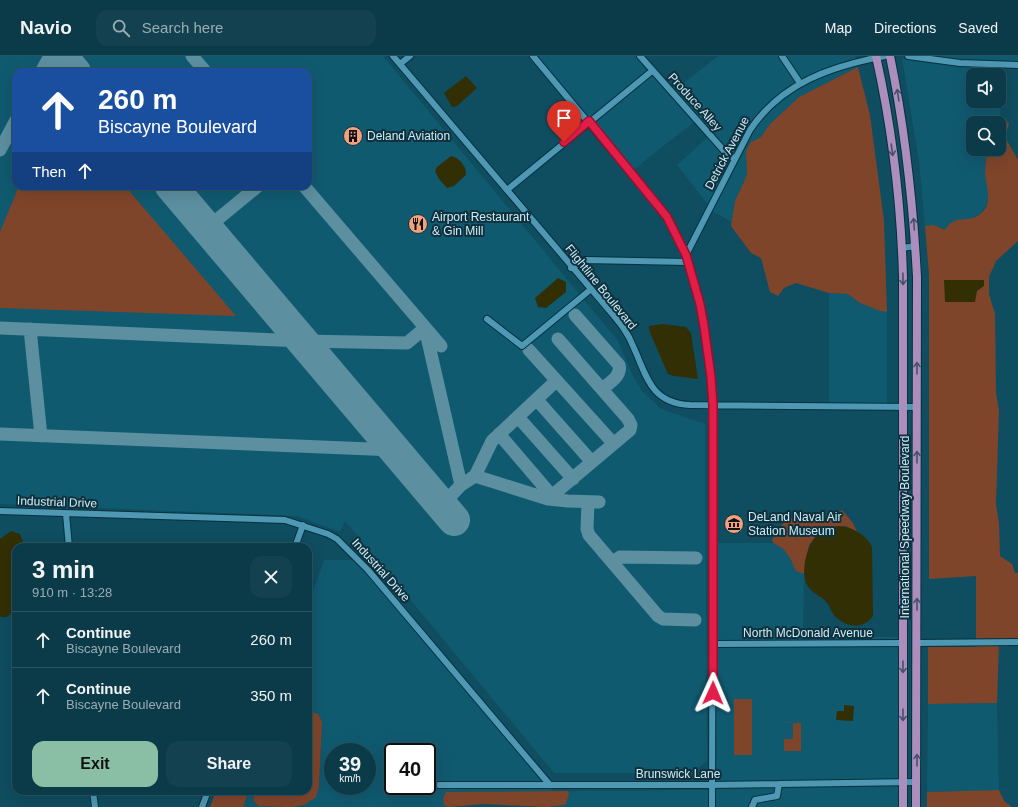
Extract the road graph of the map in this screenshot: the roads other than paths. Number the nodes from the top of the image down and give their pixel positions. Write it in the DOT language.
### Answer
graph roads {
  1 [pos="393,56"];
  2 [pos="410,56"];
  3 [pos="533,56"];
  4 [pos="640,56"];
  5 [pos="782,56"];
  6 [pos="890,56"];
  7 [pos="908,56"];
  8 [pos="879,57"];
  9 [pos="400,64"];
  10 [pos="1018,65"];
  11 [pos="652,71"];
  12 [pos="800,83"];
  13 [pos="589,121"];
  14 [pos="735,159"];
  15 [pos="507,190"];
  16 [pos="916,246"];
  17 [pos="902,248"];
  18 [pos="686,255"];
  19 [pos="687,262"];
  20 [pos="571,268"];
  21 [pos="590,290"];
  22 [pos="488,319"];
  23 [pos="713,405"];
  24 [pos="904,407"];
  25 [pos="917,407"];
  26 [pos="0,511"];
  27 [pos="66,514"];
  28 [pos="303,525"];
  29 [pos="69,543"];
  30 [pos="296,543"];
  31 [pos="903,623"];
  32 [pos="1018,642"];
  33 [pos="903,643"];
  34 [pos="917,643"];
  35 [pos="713,644"];
  36 [pos="917,663"];
  37 [pos="903,781"];
  38 [pos="916,782"];
  39 [pos="779,784"];
  40 [pos="439,785"];
  41 [pos="550,785"];
  42 [pos="712,786"];
  43 [pos="94,795"];
  44 [pos="206,795"];
  45 [pos="95,807"];
  46 [pos="202,807"];
  47 [pos="712,807"];
  48 [pos="752,807"];
  49 [pos="903,807"];
  50 [pos="916,807"];
  1 -- 9 [label="street, Flightline Boulevard"];
  2 -- 9 [label="street"];
  3 -- 13 [label="street"];
  4 -- 11 [label="street, Produce Alley"];
  5 -- 12 [label="street"];
  16 -- 6 [label="main road, International Speedway Boulevard, one-way"];
  7 -- 10 [label="street"];
  8 -- 12 [label="street, Detrick Avenue"];
  8 -- 17 [label="main road, International Speedway Boulevard, one-way"];
  9 -- 15 [label="street, Flightline Boulevard"];
  11 -- 13 [label="street"];
  11 -- 14 [label="street, Produce Alley"];
  12 -- 14 [label="street, Detrick Avenue"];
  13 -- 15 [label="street"];
  13 -- 18 [label="street"];
  14 -- 18 [label="street, Detrick Avenue"];
  15 -- 20 [label="street, Flightline Boulevard"];
  16 -- 17 [label="street"];
  25 -- 16 [label="main road, International Speedway Boulevard, one-way"];
  17 -- 24 [label="main road, International Speedway Boulevard, one-way"];
  18 -- 19 [label="street"];
  19 -- 20 [label="street"];
  19 -- 23 [label="street"];
  20 -- 21 [label="street, Flightline Boulevard"];
  21 -- 22 [label="street"];
  21 -- 23 [label="street, Flightline Boulevard"];
  23 -- 24 [label="street, Flightline Boulevard"];
  23 -- 35 [label="street"];
  24 -- 25 [label="street, Flightline Boulevard"];
  24 -- 31 [label="main road, International Speedway Boulevard"];
  34 -- 25 [label="main road, International Speedway Boulevard, one-way"];
  26 -- 27 [label="street, Industrial Drive"];
  27 -- 28 [label="street, Industrial Drive"];
  27 -- 29 [label="street"];
  28 -- 30 [label="street"];
  28 -- 41 [label="street, Industrial Drive"];
  31 -- 33 [label="main road, International Speedway Boulevard"];
  31 -- 34 [label="main road"];
  32 -- 34 [label="street"];
  33 -- 35 [label="street, North McDonald Avenue"];
  33 -- 36 [label="main road"];
  33 -- 37 [label="main road, International Speedway Boulevard, one-way"];
  34 -- 36 [label="main road, International Speedway Boulevard"];
  35 -- 42 [label="street"];
  38 -- 36 [label="main road, International Speedway Boulevard, one-way"];
  37 -- 38 [label="street, Brunswick Lane"];
  37 -- 39 [label="street, Brunswick Lane"];
  37 -- 49 [label="main road, International Speedway Boulevard"];
  38 -- 50 [label="main road, International Speedway Boulevard"];
  39 -- 42 [label="street, Brunswick Lane"];
  39 -- 48 [label="street"];
  40 -- 41 [label="street, Brunswick Lane"];
  41 -- 42 [label="street, Brunswick Lane"];
  42 -- 47 [label="street"];
  43 -- 45 [label="street"];
  44 -- 46 [label="street"];
}
